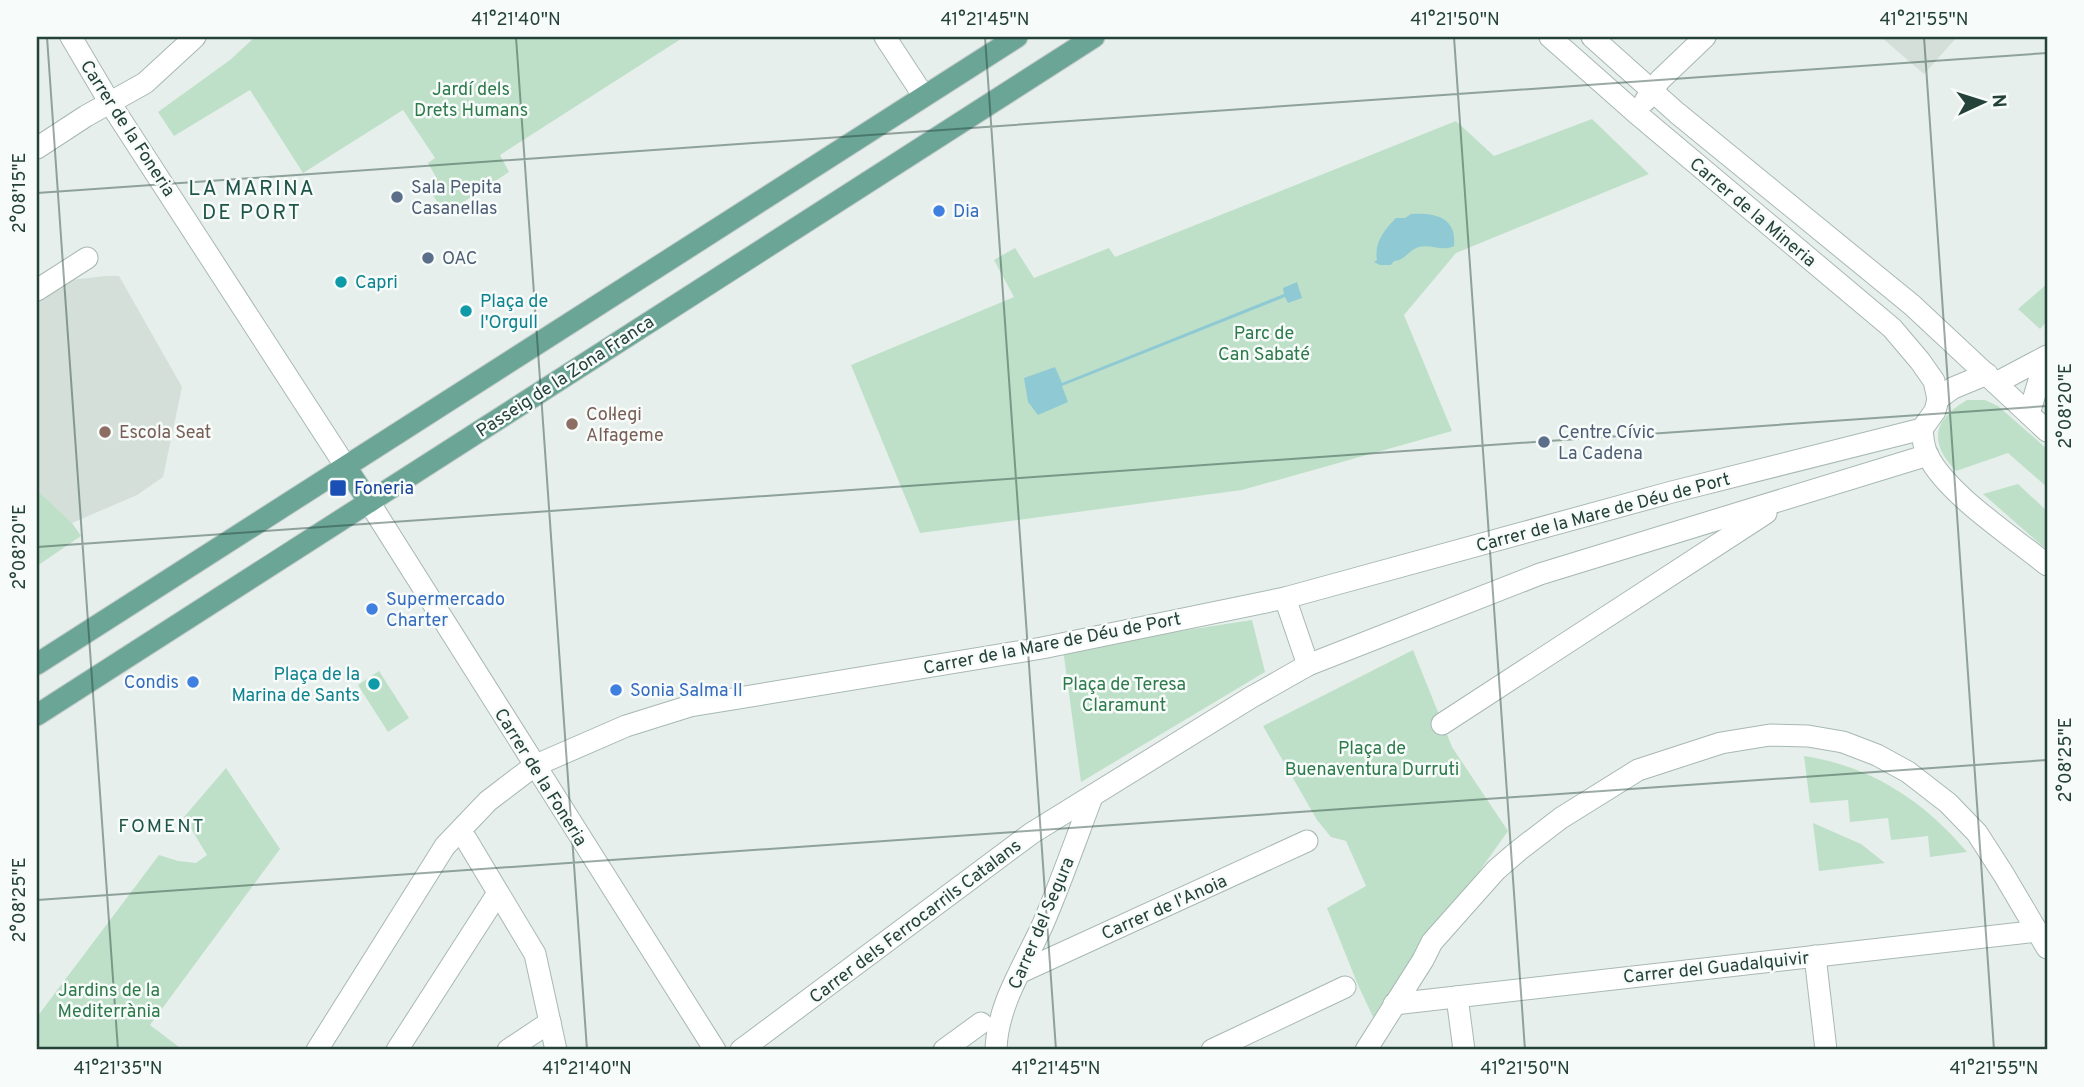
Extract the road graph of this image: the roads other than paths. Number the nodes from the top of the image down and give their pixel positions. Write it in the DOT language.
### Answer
graph roads {
  1 [pos="71,37"];
  2 [pos="195,37"];
  3 [pos="885,37"];
  4 [pos="1017,37"];
  5 [pos="1094,37"];
  6 [pos="1550,37"];
  7 [pos="1592,37"];
  8 [pos="1705,37"];
  9 [pos="1653,90"];
  10 [pos="923,95"];
  11 [pos="110,103"];
  12 [pos="1636,113"];
  13 [pos="37,148"];
  14 [pos="87,258"];
  15 [pos="37,290"];
  16 [pos="2047,357"];
  17 [pos="1992,379"];
  18 [pos="1938,399"];
  19 [pos="2029,414"];
  20 [pos="1922,429"];
  21 [pos="2047,431"];
  22 [pos="1928,455"];
  23 [pos="346,467"];
  24 [pos="1788,498"];
  25 [pos="369,502"];
  26 [pos="2047,565"];
  27 [pos="1285,598"];
  28 [pos="37,664"];
  29 [pos="1308,665"];
  30 [pos="37,715"];
  31 [pos="1442,724"];
  32 [pos="534,766"];
  33 [pos="1091,797"];
  34 [pos="466,839"];
  35 [pos="1307,841"];
  36 [pos="498,893"];
  37 [pos="2043,940"];
  38 [pos="1815,956"];
  39 [pos="1021,972"];
  40 [pos="1345,987"];
  41 [pos="1457,997"];
  42 [pos="1394,1004"];
  43 [pos="550,1022"];
  44 [pos="981,1023"];
  45 [pos="317,1050"];
  46 [pos="397,1050"];
  47 [pos="508,1050"];
  48 [pos="556,1050"];
  49 [pos="715,1050"];
  50 [pos="741,1050"];
  51 [pos="944,1050"];
  52 [pos="996,1050"];
  53 [pos="1212,1050"];
  54 [pos="1366,1050"];
  55 [pos="1464,1050"];
  56 [pos="1826,1050"];
  1 -- 11 [label="street, Carrer de la Foneria"];
  2 -- 11 [label="street"];
  3 -- 10 [label="street"];
  4 -- 10 [label="main road"];
  5 -- 25 [label="main road, Passeig de la Zona Franca"];
  6 -- 12 [label="street, Carrer de la Mineria"];
  7 -- 9 [label="street, Carrer de la Mineria"];
  8 -- 9 [label="street"];
  9 -- 12 [label="street"];
  9 -- 17 [label="street, Carrer de la Mineria"];
  10 -- 23 [label="main road"];
  11 -- 13 [label="street"];
  11 -- 23 [label="street, Carrer de la Foneria"];
  12 -- 18 [label="street, Carrer de la Mineria"];
  14 -- 15 [label="street"];
  16 -- 17 [label="street"];
  16 -- 19 [label="street"];
  17 -- 18 [label="street"];
  17 -- 19 [label="street, Carrer de la Mineria"];
  18 -- 20 [label="street"];
  19 -- 21 [label="street, Carrer de la Mineria"];
  20 -- 22 [label="street"];
  20 -- 27 [label="street, Carrer de la Mare de Déu de Port"];
  22 -- 24 [label="street, Carrer de la Mare de Déu de Port"];
  22 -- 26 [label="street"];
  23 -- 25 [label="main road"];
  23 -- 28 [label="main road"];
  24 -- 29 [label="street, Carrer de la Mare de Déu de Port"];
  24 -- 31 [label="street, Carrer de la Mare de Déu de Port"];
  25 -- 30 [label="main road, Passeig de la Zona Franca"];
  25 -- 32 [label="street, Carrer de la Foneria"];
  27 -- 29 [label="street"];
  27 -- 32 [label="street, Carrer de la Mare de Déu de Port"];
  29 -- 33 [label="street"];
  32 -- 45 [label="street, Carrer de la Mare de Déu de Port"];
  32 -- 49 [label="street, Carrer de la Foneria"];
  33 -- 39 [label="street, Carrer del Segura"];
  33 -- 50 [label="street, Carrer dels Ferrocarrils Catalans"];
  34 -- 36 [label="street"];
  35 -- 39 [label="street, Carrer de l'Anoia"];
  36 -- 43 [label="street"];
  36 -- 46 [label="street"];
  37 -- 38 [label="street, Carrer del Guadalquivir"];
  37 -- 42 [label="street"];
  38 -- 41 [label="street, Carrer del Guadalquivir"];
  38 -- 56 [label="street"];
  39 -- 52 [label="street, Carrer del Segura"];
  40 -- 53 [label="street"];
  41 -- 42 [label="street, Carrer del Guadalquivir"];
  41 -- 55 [label="street"];
  42 -- 54 [label="street"];
  43 -- 47 [label="street"];
  43 -- 48 [label="street"];
  44 -- 51 [label="street"];
}
